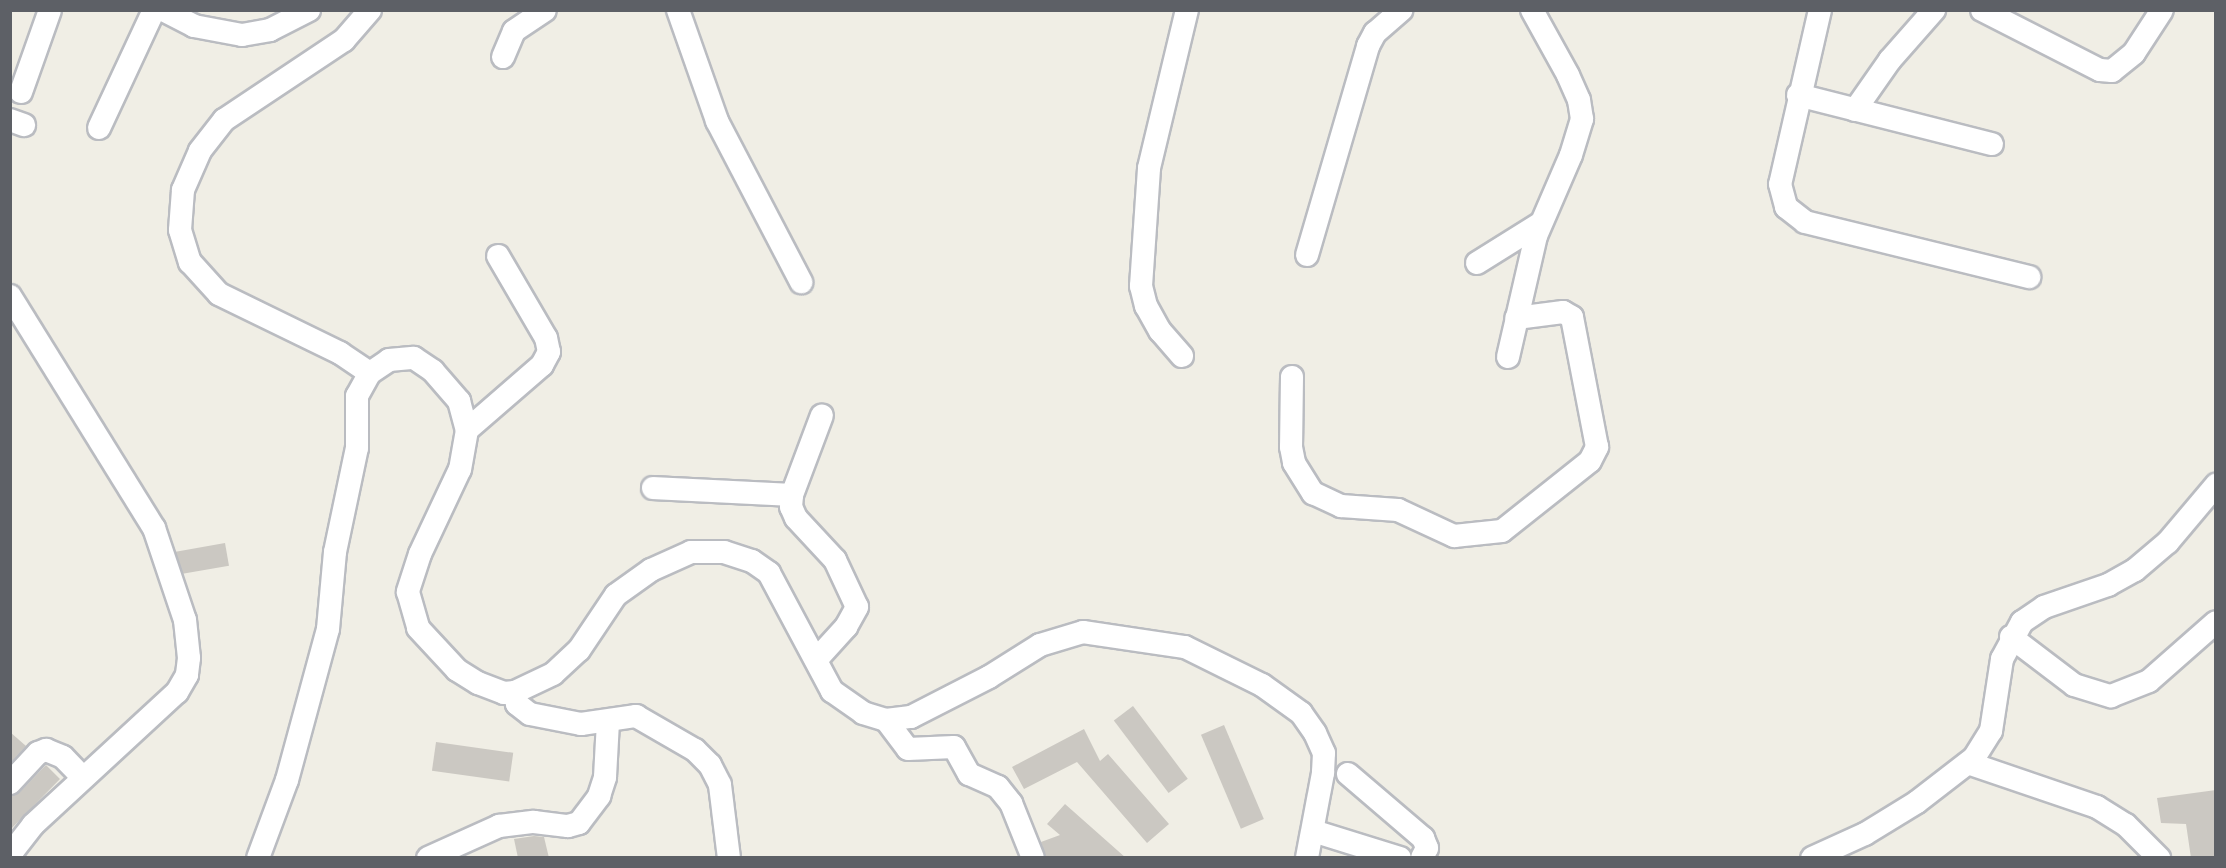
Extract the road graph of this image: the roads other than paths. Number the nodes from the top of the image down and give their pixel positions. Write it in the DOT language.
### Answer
graph roads {
  1 [pos="50,10"];
  2 [pos="154,10"];
  3 [pos="164,10"];
  4 [pos="309,10"];
  5 [pos="370,10"];
  6 [pos="545,10"];
  7 [pos="678,10"];
  8 [pos="1187,10"];
  9 [pos="1401,10"];
  10 [pos="1532,10"];
  11 [pos="1820,10"];
  12 [pos="1934,10"];
  13 [pos="1982,10"];
  14 [pos="2162,10"];
  15 [pos="503,57"];
  16 [pos="21,92"];
  17 [pos="1798,95"];
  18 [pos="1855,110"];
  19 [pos="99,128"];
  20 [pos="1992,144"];
  21 [pos="1540,223"];
  22 [pos="1307,255"];
  23 [pos="498,256"];
  24 [pos="1477,263"];
  25 [pos="2029,277"];
  26 [pos="801,282"];
  27 [pos="10,296"];
  28 [pos="1516,318"];
  29 [pos="1182,356"];
  30 [pos="1508,357"];
  31 [pos="370,373"];
  32 [pos="1292,377"];
  33 [pos="822,415"];
  34 [pos="467,430"];
  35 [pos="2216,485"];
  36 [pos="653,488"];
  37 [pos="792,495"];
  38 [pos="2216,622"];
  39 [pos="2011,637"];
  40 [pos="816,660"];
  41 [pos="515,692"];
  42 [pos="886,720"];
  43 [pos="608,721"];
  44 [pos="1968,764"];
  45 [pos="1348,774"];
  46 [pos="83,778"];
  47 [pos="10,783"];
  48 [pos="1313,831"];
  49 [pos="10,854"];
  50 [pos="258,858"];
  51 [pos="428,858"];
  52 [pos="729,858"];
  53 [pos="1033,858"];
  54 [pos="1307,858"];
  55 [pos="1400,858"];
  56 [pos="1422,858"];
  57 [pos="1812,858"];
  58 [pos="2159,858"];
  1 -- 16 [label="street"];
  2 -- 19 [label="street"];
  3 -- 4 [label="street"];
  5 -- 31 [label="street"];
  6 -- 15 [label="street"];
  7 -- 26 [label="street"];
  8 -- 29 [label="street"];
  9 -- 22 [label="street"];
  10 -- 21 [label="street"];
  11 -- 17 [label="street"];
  12 -- 18 [label="street"];
  13 -- 14 [label="street"];
  17 -- 18 [label="street"];
  17 -- 25 [label="street"];
  18 -- 20 [label="street"];
  21 -- 24 [label="street"];
  21 -- 28 [label="street"];
  23 -- 34 [label="street"];
  27 -- 46 [label="street"];
  28 -- 30 [label="street"];
  28 -- 32 [label="street"];
  31 -- 34 [label="street"];
  31 -- 50 [label="street"];
  33 -- 37 [label="street"];
  34 -- 41 [label="street"];
  35 -- 39 [label="street"];
  36 -- 37 [label="street"];
  37 -- 40 [label="street"];
  38 -- 39 [label="street"];
  39 -- 44 [label="street"];
  40 -- 41 [label="street"];
  40 -- 42 [label="street"];
  41 -- 43 [label="street"];
  42 -- 48 [label="street"];
  42 -- 53 [label="street"];
  43 -- 51 [label="street"];
  43 -- 52 [label="street"];
  44 -- 57 [label="street"];
  44 -- 58 [label="street"];
  45 -- 56 [label="street"];
  46 -- 47 [label="street"];
  46 -- 49 [label="street"];
  48 -- 54 [label="street"];
  48 -- 55 [label="street"];
}
